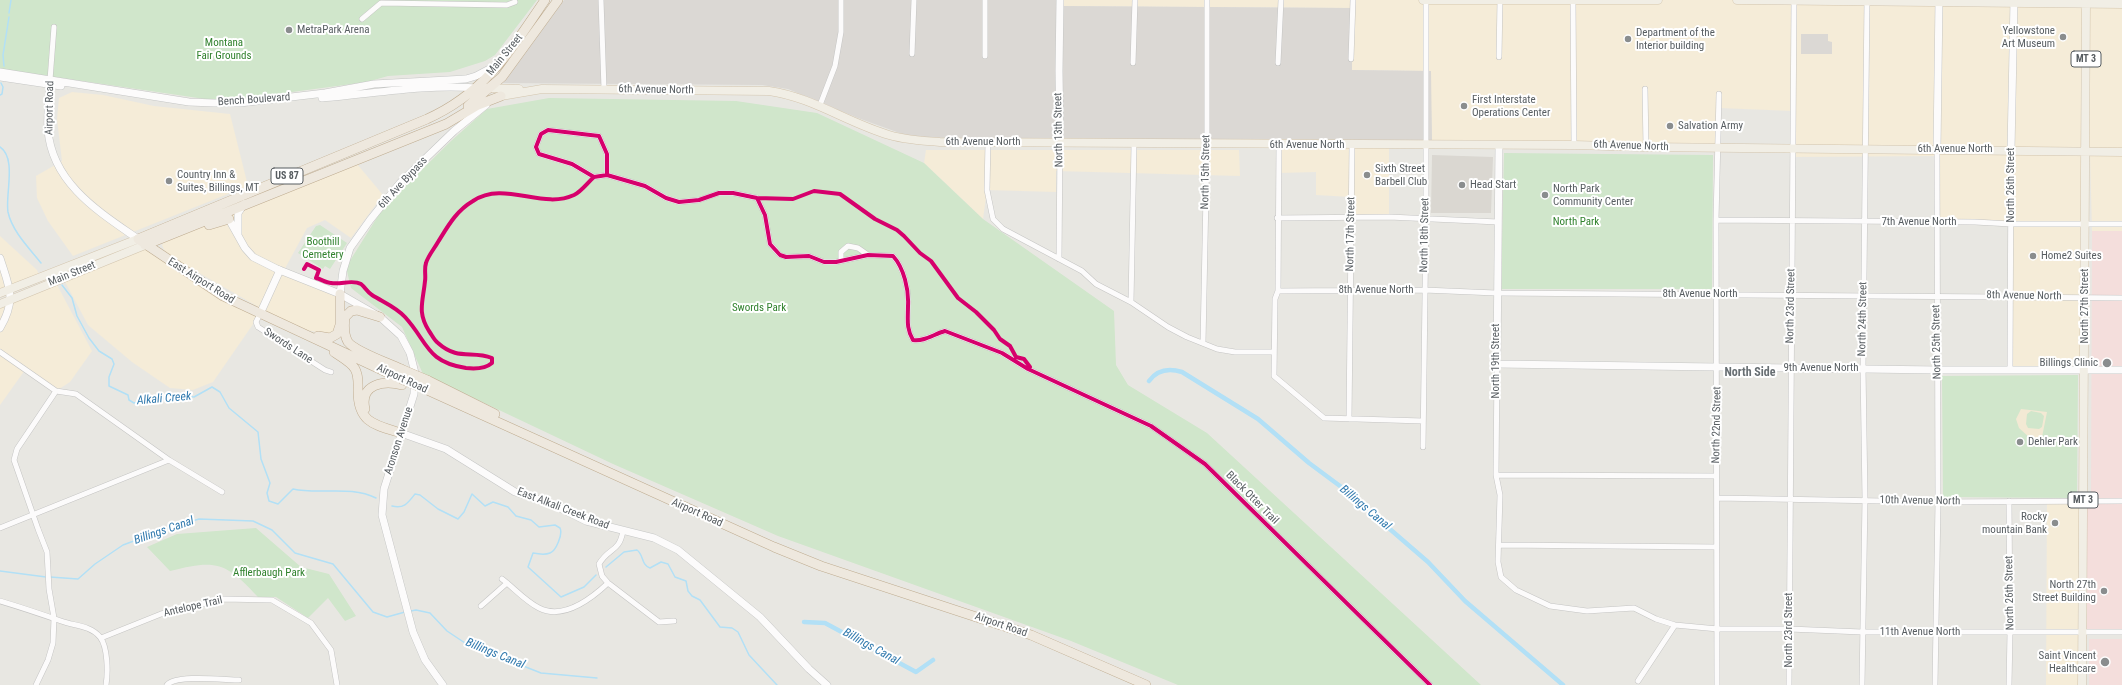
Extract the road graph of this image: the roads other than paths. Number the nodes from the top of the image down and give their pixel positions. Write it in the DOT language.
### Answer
graph roads {
  1 [pos="545,0"];
  2 [pos="558,0"];
  3 [pos="601,0"];
  4 [pos="841,0"];
  5 [pos="914,0"];
  6 [pos="985,0"];
  7 [pos="1060,0"];
  8 [pos="1135,0"];
  9 [pos="1207,0"];
  10 [pos="1281,0"];
  11 [pos="1353,0"];
  12 [pos="1423,0"];
  13 [pos="1426,0"];
  14 [pos="1500,0"];
  15 [pos="1573,0"];
  16 [pos="1658,0"];
  17 [pos="1737,0"];
  18 [pos="1794,0"];
  19 [pos="1867,1"];
  20 [pos="1939,1"];
  21 [pos="515,2"];
  22 [pos="2014,2"];
  23 [pos="2086,2"];
  24 [pos="2122,4"];
  25 [pos="362,19"];
  26 [pos="54,27"];
  27 [pos="912,54"];
  28 [pos="985,56"];
  29 [pos="1499,57"];
  30 [pos="1351,59"];
  31 [pos="504,61"];
  32 [pos="1133,63"];
  33 [pos="1278,63"];
  34 [pos="0,72"];
  35 [pos="0,78"];
  36 [pos="30,79"];
  37 [pos="50,82"];
  38 [pos="476,88"];
  39 [pos="490,89"];
  40 [pos="542,89"];
  41 [pos="604,89"];
  42 [pos="1645,89"];
  43 [pos="1719,94"];
  44 [pos="501,96"];
  45 [pos="820,106"];
  46 [pos="436,128"];
  47 [pos="988,142"];
  48 [pos="1060,142"];
  49 [pos="1134,144"];
  50 [pos="1207,144"];
  51 [pos="1279,144"];
  52 [pos="1352,145"];
  53 [pos="1426,145"];
  54 [pos="1499,145"];
  55 [pos="1574,145"];
  56 [pos="1646,147"];
  57 [pos="1717,148"];
  58 [pos="1792,148"];
  59 [pos="1865,149"];
  60 [pos="1937,149"];
  61 [pos="2011,150"];
  62 [pos="2085,152"];
  63 [pos="2122,152"];
  64 [pos="607,175"];
  65 [pos="244,204"];
  66 [pos="225,212"];
  67 [pos="1351,217"];
  68 [pos="1277,218"];
  69 [pos="1426,220"];
  70 [pos="1716,220"];
  71 [pos="1792,221"];
  72 [pos="1498,222"];
  73 [pos="1863,222"];
  74 [pos="1939,222"];
  75 [pos="2011,224"];
  76 [pos="2085,224"];
  77 [pos="2122,224"];
  78 [pos="238,234"];
  79 [pos="141,242"];
  80 [pos="868,255"];
  81 [pos="0,258"];
  82 [pos="1059,259"];
  83 [pos="841,261"];
  84 [pos="280,270"];
  85 [pos="342,283"];
  86 [pos="10,289"];
  87 [pos="1350,290"];
  88 [pos="1424,290"];
  89 [pos="1278,291"];
  90 [pos="0,293"];
  91 [pos="1496,293"];
  92 [pos="340,294"];
  93 [pos="1717,294"];
  94 [pos="1791,294"];
  95 [pos="1937,295"];
  96 [pos="1864,296"];
  97 [pos="2010,296"];
  98 [pos="2085,298"];
  99 [pos="2122,298"];
  100 [pos="11,299"];
  101 [pos="1131,302"];
  102 [pos="0,304"];
  103 [pos="260,314"];
  104 [pos="380,317"];
  105 [pos="0,328"];
  106 [pos="301,332"];
  107 [pos="317,340"];
  108 [pos="1203,343"];
  109 [pos="0,352"];
  110 [pos="1273,352"];
  111 [pos="1497,364"];
  112 [pos="1717,367"];
  113 [pos="1791,368"];
  114 [pos="1863,368"];
  115 [pos="2084,369"];
  116 [pos="1938,370"];
  117 [pos="2010,370"];
  118 [pos="2122,370"];
  119 [pos="331,372"];
  120 [pos="401,382"];
  121 [pos="56,391"];
  122 [pos="1349,419"];
  123 [pos="1423,421"];
  124 [pos="374,423"];
  125 [pos="402,433"];
  126 [pos="530,436"];
  127 [pos="1423,447"];
  128 [pos="169,460"];
  129 [pos="1496,474"];
  130 [pos="1716,476"];
  131 [pos="222,492"];
  132 [pos="1717,498"];
  133 [pos="1789,499"];
  134 [pos="1866,499"];
  135 [pos="2009,501"];
  136 [pos="1938,502"];
  137 [pos="2083,502"];
  138 [pos="2122,502"];
  139 [pos="33,514"];
  140 [pos="0,528"];
  141 [pos="623,531"];
  142 [pos="1499,545"];
  143 [pos="1717,547"];
  144 [pos="1501,577"];
  145 [pos="502,579"];
  146 [pos="507,583"];
  147 [pos="608,583"];
  148 [pos="0,601"];
  149 [pos="481,606"];
  150 [pos="54,618"];
  151 [pos="674,621"];
  152 [pos="1675,625"];
  153 [pos="1718,629"];
  154 [pos="1790,629"];
  155 [pos="1862,632"];
  156 [pos="1936,632"];
  157 [pos="2010,632"];
  158 [pos="2083,632"];
  159 [pos="2122,632"];
  160 [pos="101,638"];
  161 [pos="239,680"];
  162 [pos="1638,681"];
  163 [pos="36,685"];
  164 [pos="106,685"];
  165 [pos="167,685"];
  166 [pos="337,685"];
  167 [pos="443,685"];
  168 [pos="827,685"];
  169 [pos="1146,685"];
  170 [pos="1430,685"];
  171 [pos="1717,685"];
  172 [pos="1789,685"];
  173 [pos="1862,685"];
  174 [pos="1935,685"];
  175 [pos="2009,685"];
  176 [pos="2082,685"];
  1 -- 31 [label="highway, Main Street / US 87"];
  2 -- 39 [label="highway, Main Street / US 87"];
  3 -- 41 [label="street"];
  4 -- 45 [label="street"];
  5 -- 27 [label="street"];
  6 -- 28 [label="street"];
  7 -- 48 [label="main road, North 13th Street"];
  8 -- 32 [label="street"];
  9 -- 50 [label="street, North 15th Street"];
  10 -- 33 [label="street"];
  11 -- 30 [label="street"];
  12 -- 13 [label="main road"];
  13 -- 14 [label="main road"];
  13 -- 53 [label="street, North 18th Street"];
  14 -- 15 [label="main road"];
  14 -- 29 [label="street"];
  15 -- 16 [label="main road"];
  15 -- 55 [label="street"];
  17 -- 18 [label="main road"];
  18 -- 19 [label="main road"];
  18 -- 58 [label="street, North 23rd Street"];
  19 -- 20 [label="main road"];
  19 -- 59 [label="street, North 24th Street"];
  20 -- 22 [label="main road"];
  20 -- 60 [label="main road, North 25th Street"];
  21 -- 25 [label="street"];
  22 -- 23 [label="main road"];
  22 -- 61 [label="main road, North 26th Street"];
  23 -- 24 [label="main road"];
  23 -- 62 [label="main road, North 27th Street / MT 3"];
  26 -- 37 [label="street, Airport Road"];
  31 -- 37 [label="main road, Bench Boulevard"];
  31 -- 38 [label="highway, Main Street / US 87"];
  34 -- 36 [label="main road"];
  35 -- 36 [label="main road"];
  36 -- 37 [label="main road"];
  37 -- 38 [label="main road"];
  37 -- 79 [label="main road, Airport Road"];
  38 -- 39 [label="main road"];
  38 -- 66 [label="highway, Main Street / US 87"];
  39 -- 40 [label="main road"];
  39 -- 46 [label="highway, US 87"];
  40 -- 41 [label="main road, 6th Avenue North"];
  40 -- 44 [label="main road, 6th Avenue North"];
  41 -- 45 [label="main road, 6th Avenue North"];
  42 -- 56 [label="street"];
  43 -- 57 [label="street, North 22nd Street"];
  44 -- 46 [label="highway"];
  44 -- 85 [label="main road, 6th Ave Bypass"];
  45 -- 47 [label="main road, 6th Avenue North"];
  46 -- 65 [label="highway, US 87"];
  47 -- 48 [label="main road, 6th Avenue North"];
  47 -- 82 [label="street"];
  48 -- 49 [label="main road, 6th Avenue North"];
  48 -- 82 [label="street, North 13th Street"];
  49 -- 50 [label="main road, 6th Avenue North"];
  49 -- 101 [label="street"];
  50 -- 51 [label="main road, 6th Avenue North"];
  50 -- 108 [label="street, North 15th Street"];
  51 -- 52 [label="main road, 6th Avenue North"];
  51 -- 68 [label="street"];
  52 -- 53 [label="main road, 6th Avenue North"];
  52 -- 67 [label="street, North 17th Street"];
  53 -- 54 [label="main road, 6th Avenue North"];
  53 -- 69 [label="street, North 18th Street"];
  54 -- 55 [label="main road, 6th Avenue North"];
  54 -- 72 [label="main road, North 19th Street"];
  55 -- 56 [label="main road, 6th Avenue North"];
  56 -- 57 [label="main road, 6th Avenue North"];
  57 -- 58 [label="main road, 6th Avenue North"];
  57 -- 70 [label="street, North 22nd Street"];
  58 -- 59 [label="main road, 6th Avenue North"];
  58 -- 71 [label="street, North 23rd Street"];
  59 -- 60 [label="main road, 6th Avenue North"];
  59 -- 73 [label="street, North 24th Street"];
  60 -- 61 [label="main road, 6th Avenue North"];
  60 -- 74 [label="street, North 25th Street"];
  61 -- 62 [label="main road, 6th Avenue North"];
  61 -- 75 [label="street, North 26th Street"];
  62 -- 63 [label="main road, 6th Avenue North"];
  62 -- 76 [label="main road, North 27th Street / MT 3"];
  64 -- 64 [label="street"];
  64 -- 83 [label="street"];
  65 -- 66 [label="highway, US 87"];
  65 -- 78 [label="main road, Aronson Avenue"];
  66 -- 78 [label="main road, Aronson Avenue"];
  66 -- 79 [label="highway, US 87"];
  66 -- 79 [label="highway, US 87"];
  67 -- 68 [label="street"];
  67 -- 69 [label="street"];
  67 -- 87 [label="street, North 17th Street"];
  68 -- 89 [label="street"];
  69 -- 72 [label="street"];
  69 -- 88 [label="street, North 18th Street"];
  70 -- 71 [label="street, 7th Avenue North"];
  70 -- 93 [label="street, North 22nd Street"];
  71 -- 73 [label="street, 7th Avenue North"];
  71 -- 94 [label="street, North 23rd Street"];
  72 -- 91 [label="main road, North 19th Street"];
  73 -- 74 [label="street, 7th Avenue North"];
  73 -- 96 [label="street, North 24th Street"];
  74 -- 75 [label="street, 7th Avenue North"];
  74 -- 95 [label="street, North 25th Street"];
  75 -- 76 [label="street, 7th Avenue North"];
  75 -- 97 [label="street, North 26th Street"];
  76 -- 77 [label="street, 7th Avenue North"];
  76 -- 98 [label="main road, North 27th Street / MT 3"];
  78 -- 84 [label="main road, Aronson Avenue"];
  79 -- 86 [label="main road, Main Street / US 87"];
  79 -- 100 [label="main road, Main Street / US 87"];
  79 -- 103 [label="highway, East Airport Road"];
  80 -- 83 [label="street"];
  80 -- 83 [label="street"];
  80 -- 170 [label="street, Black Otter Trail"];
  81 -- 86 [label="main road"];
  82 -- 101 [label="street"];
  84 -- 92 [label="main road, Aronson Avenue"];
  84 -- 103 [label="main road, Swords Lane"];
  85 -- 92 [label="main road, 6th Ave Bypass"];
  85 -- 104 [label="main road"];
  86 -- 90 [label="main road, Main Street / US 87"];
  86 -- 100 [label="main road"];
  87 -- 88 [label="street, 8th Avenue North"];
  87 -- 89 [label="street, 8th Avenue North"];
  87 -- 122 [label="street, North 17th Street"];
  88 -- 91 [label="street, 8th Avenue North"];
  88 -- 123 [label="street, North 18th Street"];
  89 -- 110 [label="street"];
  91 -- 93 [label="street, 8th Avenue North"];
  91 -- 111 [label="main road, North 19th Street"];
  92 -- 104 [label="main road, Aronson Avenue"];
  92 -- 106 [label="highway"];
  93 -- 94 [label="street, 8th Avenue North"];
  93 -- 112 [label="street, North 22nd Street"];
  94 -- 96 [label="street, 8th Avenue North"];
  94 -- 113 [label="street, North 23rd Street"];
  95 -- 96 [label="street, 8th Avenue North"];
  95 -- 97 [label="street, 8th Avenue North"];
  95 -- 116 [label="street, North 25th Street"];
  96 -- 114 [label="street, North 24th Street"];
  97 -- 98 [label="street, 8th Avenue North"];
  97 -- 117 [label="street, North 26th Street"];
  98 -- 99 [label="street, 8th Avenue North"];
  98 -- 115 [label="main road, North 27th Street / MT 3"];
  100 -- 102 [label="main road, Main Street / US 87"];
  100 -- 105 [label="main road"];
  101 -- 108 [label="street"];
  103 -- 106 [label="highway, Airport Road"];
  103 -- 119 [label="street, Swords Lane"];
  104 -- 125 [label="main road, Aronson Avenue"];
  104 -- 126 [label="highway, bridge"];
  106 -- 107 [label="highway, Airport Road"];
  107 -- 120 [label="highway, Airport Road"];
  107 -- 124 [label="highway"];
  108 -- 110 [label="street"];
  109 -- 121 [label="street"];
  110 -- 122 [label="street"];
  111 -- 112 [label="main road, 9th Avenue North"];
  111 -- 129 [label="street, North 19th Street"];
  112 -- 113 [label="main road, 9th Avenue North"];
  112 -- 130 [label="street, North 22nd Street"];
  113 -- 114 [label="main road, 9th Avenue North"];
  113 -- 133 [label="street, North 23rd Street"];
  114 -- 116 [label="main road, 9th Avenue North"];
  114 -- 134 [label="street, North 24th Street"];
  115 -- 117 [label="main road, 9th Avenue North"];
  115 -- 118 [label="main road, 9th Avenue North"];
  115 -- 137 [label="main road, North 27th Street / MT 3"];
  116 -- 117 [label="main road, 9th Avenue North"];
  116 -- 136 [label="street, North 25th Street"];
  120 -- 124 [label="highway"];
  120 -- 126 [label="highway, Airport Road, bridge"];
  121 -- 128 [label="street"];
  121 -- 139 [label="street"];
  122 -- 123 [label="street"];
  123 -- 127 [label="street, North 18th Street"];
  124 -- 125 [label="highway"];
  125 -- 141 [label="main road, East Alkali Creek Road"];
  125 -- 167 [label="main road, Aronson Avenue"];
  126 -- 169 [label="highway, Airport Road"];
  128 -- 131 [label="street"];
  128 -- 139 [label="street"];
  129 -- 130 [label="street"];
  129 -- 142 [label="street, North 19th Street"];
  130 -- 132 [label="street, North 22nd Street"];
  132 -- 133 [label="street, 10th Avenue North"];
  132 -- 143 [label="street, North 22nd Street"];
  133 -- 134 [label="street, 10th Avenue North"];
  133 -- 154 [label="street, North 23rd Street"];
  134 -- 136 [label="street, 10th Avenue North"];
  134 -- 155 [label="street, North 24th Street"];
  135 -- 136 [label="street, 10th Avenue North"];
  135 -- 137 [label="street, 10th Avenue North"];
  135 -- 157 [label="street, North 26th Street"];
  136 -- 156 [label="street, North 25th Street"];
  137 -- 138 [label="street, 10th Avenue North"];
  137 -- 158 [label="main road, North 27th Street / MT 3"];
  139 -- 140 [label="street"];
  139 -- 150 [label="street"];
  141 -- 147 [label="street"];
  141 -- 168 [label="main road, East Alkali Creek Road"];
  142 -- 143 [label="street"];
  142 -- 144 [label="street, North 19th Street"];
  143 -- 153 [label="street, North 22nd Street"];
  144 -- 152 [label="street, 11th Avenue North"];
  145 -- 146 [label="street"];
  146 -- 147 [label="street"];
  146 -- 149 [label="street"];
  147 -- 151 [label="street"];
  148 -- 150 [label="street"];
  150 -- 160 [label="street"];
  150 -- 163 [label="street"];
  152 -- 153 [label="street, 11th Avenue North"];
  152 -- 162 [label="street"];
  153 -- 154 [label="street, 11th Avenue North"];
  153 -- 171 [label="street, North 22nd Street"];
  154 -- 155 [label="street, 11th Avenue North"];
  154 -- 172 [label="street, North 23rd Street"];
  155 -- 156 [label="street, 11th Avenue North"];
  155 -- 173 [label="street, North 24th Street"];
  156 -- 157 [label="street, 11th Avenue North"];
  156 -- 174 [label="street, North 25th Street"];
  157 -- 158 [label="street, 11th Avenue North"];
  157 -- 175 [label="street, North 26th Street"];
  158 -- 159 [label="street, 11th Avenue North"];
  158 -- 176 [label="main road, North 27th Street / MT 3"];
  160 -- 164 [label="street"];
  160 -- 166 [label="street, Antelope Trail"];
  161 -- 165 [label="street"];
}
